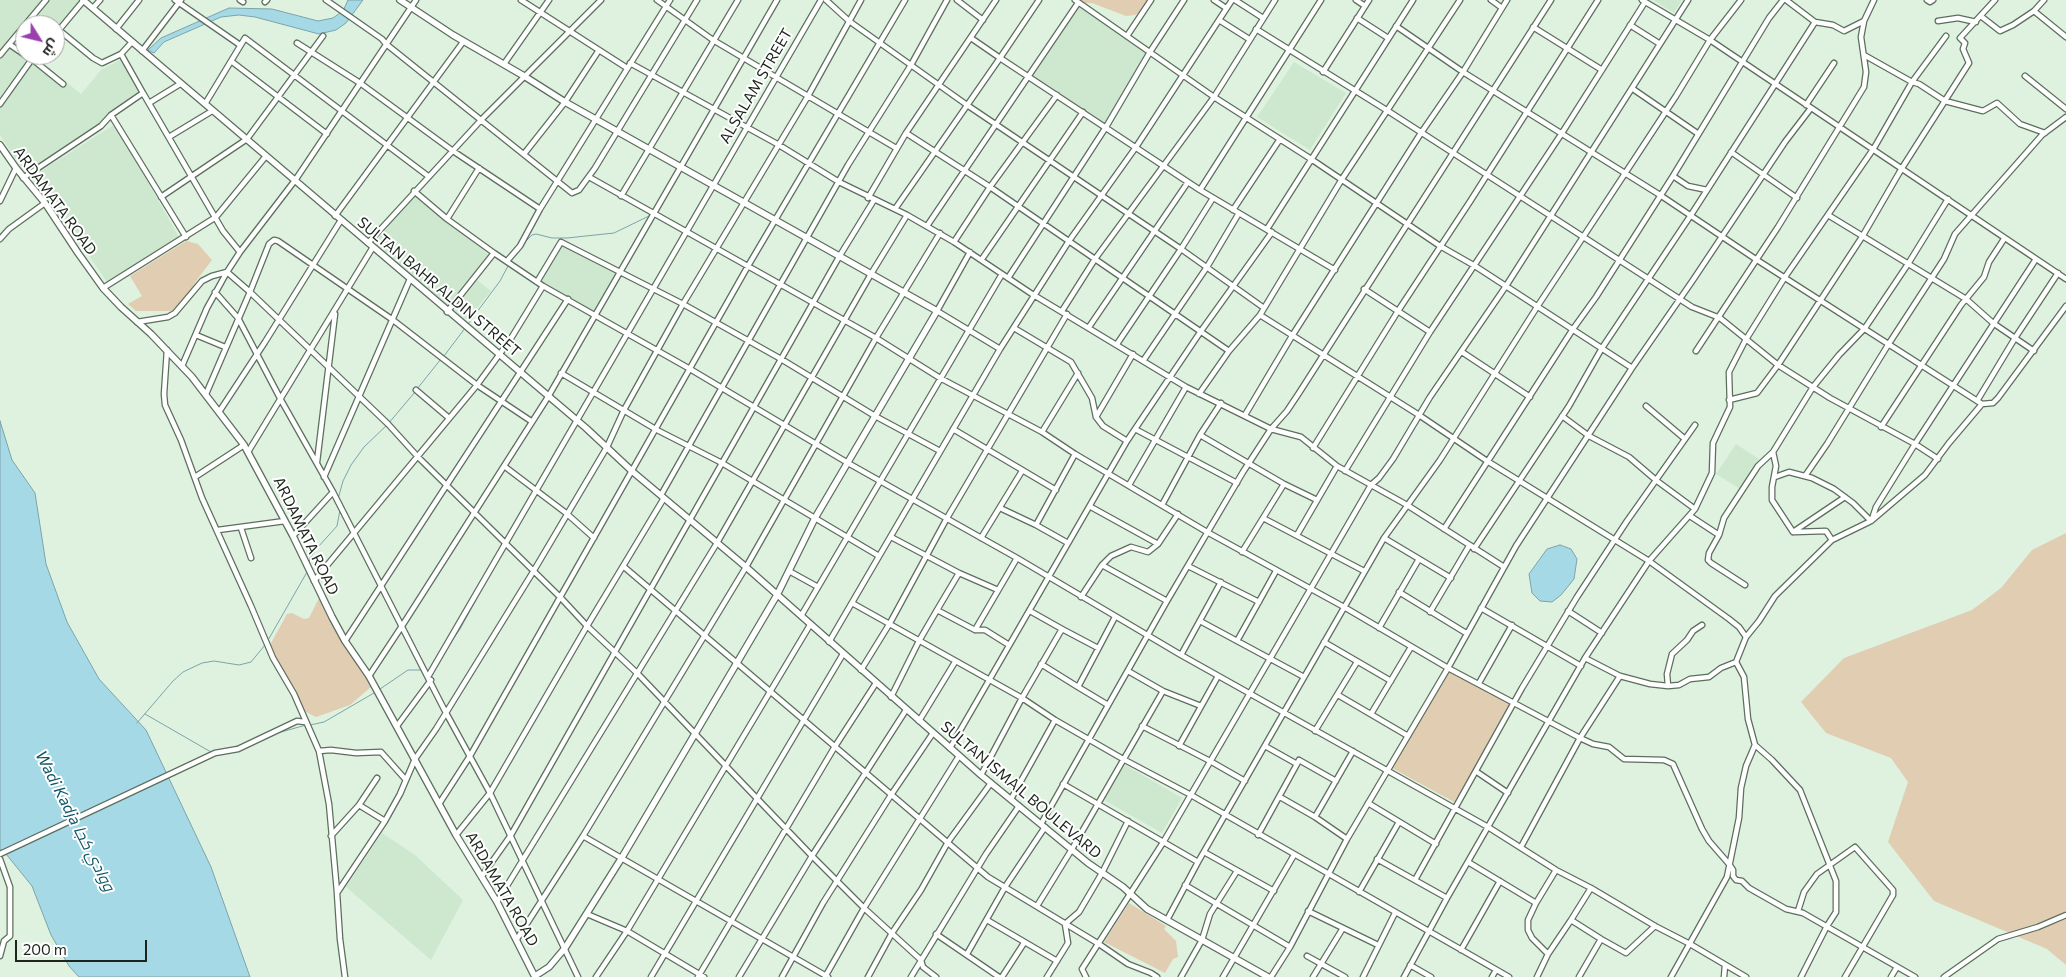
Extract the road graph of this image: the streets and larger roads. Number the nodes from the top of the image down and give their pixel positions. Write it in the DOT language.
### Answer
graph roads {
  1 [pos="46,0"];
  2 [pos="84,0"];
  3 [pos="100,0"];
  4 [pos="139,0"];
  5 [pos="326,0"];
  6 [pos="400,0"];
  7 [pos="416,0"];
  8 [pos="521,0"];
  9 [pos="549,0"];
  10 [pos="601,0"];
  11 [pos="658,0"];
  12 [pos="670,0"];
  13 [pos="697,0"];
  14 [pos="738,0"];
  15 [pos="777,0"];
  16 [pos="821,0"];
  17 [pos="826,0"];
  18 [pos="861,0"];
  19 [pos="905,0"];
  20 [pos="947,0"];
  21 [pos="957,0"];
  22 [pos="996,0"];
  23 [pos="1039,0"];
  24 [pos="1151,0"];
  25 [pos="1184,0"];
  26 [pos="1214,0"];
  27 [pos="1233,0"];
  28 [pos="1275,0"];
  29 [pos="1321,0"];
  30 [pos="1356,0"];
  31 [pos="1369,0"];
  32 [pos="1413,0"];
  33 [pos="1460,0"];
  34 [pos="1491,0"];
  35 [pos="1507,0"];
  36 [pos="1551,0"];
  37 [pos="1598,0"];
  38 [pos="1688,0"];
  39 [pos="1741,0"];
  40 [pos="1784,0"];
  41 [pos="1874,0"];
  42 [pos="1927,0"];
  43 [pos="1933,0"];
  44 [pos="1995,0"];
  45 [pos="2044,0"];
  46 [pos="178,1"];
  47 [pos="1077,1"];
  48 [pos="1644,1"];
  49 [pos="666,6"];
  50 [pos="1365,6"];
  51 [pos="93,8"];
  52 [pos="409,8"];
  53 [pos="1226,8"];
  54 [pos="1502,8"];
  55 [pos="2034,12"];
  56 [pos="541,13"];
  57 [pos="33,15"];
  58 [pos="1982,16"];
  59 [pos="1263,18"];
  60 [pos="1357,18"];
  61 [pos="685,20"];
  62 [pos="983,20"];
  63 [pos="1219,20"];
  64 [pos="849,21"];
  65 [pos="1674,21"];
  66 [pos="1864,21"];
  67 [pos="1938,21"];
  68 [pos="65,22"];
  69 [pos="1814,22"];
  70 [pos="1976,22"];
  71 [pos="1630,25"];
  72 [pos="1396,26"];
  73 [pos="1533,27"];
  74 [pos="116,29"];
  75 [pos="1256,29"];
  76 [pos="570,31"];
  77 [pos="323,36"];
  78 [pos="1127,36"];
  79 [pos="1946,36"];
  80 [pos="15,37"];
  81 [pos="2066,37"];
  82 [pos="65,38"];
  83 [pos="971,38"];
  84 [pos="1388,38"];
  85 [pos="1249,39"];
  86 [pos="713,40"];
  87 [pos="1710,40"];
  88 [pos="132,42"];
  89 [pos="464,42"];
  90 [pos="297,43"];
  91 [pos="879,43"];
  92 [pos="9,44"];
  93 [pos="386,44"];
  94 [pos="1660,44"];
  95 [pos="240,45"];
  96 [pos="1429,47"];
  97 [pos="15,48"];
  98 [pos="1566,48"];
  99 [pos="1289,49"];
  100 [pos="599,50"];
  101 [pos="142,52"];
  102 [pos="311,52"];
  103 [pos="1150,52"];
  104 [pos="121,54"];
  105 [pos="0,55"];
  106 [pos="1864,55"];
  107 [pos="743,58"];
  108 [pos="1000,58"];
  109 [pos="231,61"];
  110 [pos="1743,63"];
  111 [pos="1834,63"];
  112 [pos="504,64"];
  113 [pos="28,65"];
  114 [pos="39,65"];
  115 [pos="911,65"];
  116 [pos="628,66"];
  117 [pos="1602,70"];
  118 [pos="1324,72"];
  119 [pos="1464,72"];
  120 [pos="294,75"];
  121 [pos="650,75"];
  122 [pos="524,76"];
  123 [pos="1029,76"];
  124 [pos="1183,76"];
  125 [pos="2025,76"];
  126 [pos="775,77"];
  127 [pos="435,82"];
  128 [pos="1912,82"];
  129 [pos="63,84"];
  130 [pos="180,84"];
  131 [pos="360,84"];
  132 [pos="1775,84"];
  133 [pos="938,85"];
  134 [pos="1633,89"];
  135 [pos="1355,90"];
  136 [pos="1493,90"];
  137 [pos="682,92"];
  138 [pos="143,93"];
  139 [pos="1056,95"];
  140 [pos="280,96"];
  141 [pos="808,96"];
  142 [pos="1214,97"];
  143 [pos="565,102"];
  144 [pos="1945,102"];
  145 [pos="149,103"];
  146 [pos="0,104"];
  147 [pos="204,104"];
  148 [pos="1806,104"];
  149 [pos="967,105"];
  150 [pos="1811,108"];
  151 [pos="713,109"];
  152 [pos="2066,109"];
  153 [pos="212,110"];
  154 [pos="1388,111"];
  155 [pos="1528,111"];
  156 [pos="342,112"];
  157 [pos="1083,112"];
  158 [pos="1665,112"];
  159 [pos="840,113"];
  160 [pos="111,115"];
  161 [pos="1246,116"];
  162 [pos="2066,117"];
  163 [pos="596,118"];
  164 [pos="407,119"];
  165 [pos="482,119"];
  166 [pos="996,125"];
  167 [pos="746,127"];
  168 [pos="1106,127"];
  169 [pos="1840,127"];
  170 [pos="617,130"];
  171 [pos="869,131"];
  172 [pos="906,132"];
  173 [pos="1421,133"];
  174 [pos="1562,133"];
  175 [pos="1697,133"];
  176 [pos="2045,133"];
  177 [pos="327,134"];
  178 [pos="169,137"];
  179 [pos="246,139"];
  180 [pos="1280,139"];
  181 [pos="1021,143"];
  182 [pos="0,144"];
  183 [pos="388,145"];
  184 [pos="779,146"];
  185 [pos="1136,147"];
  186 [pos="896,148"];
  187 [pos="1874,148"];
  188 [pos="648,149"];
  189 [pos="453,151"];
  190 [pos="936,152"];
  191 [pos="1591,152"];
  192 [pos="1731,152"];
  193 [pos="1452,153"];
  194 [pos="524,154"];
  195 [pos="3,155"];
  196 [pos="266,156"];
  197 [pos="1311,159"];
  198 [pos="1049,160"];
  199 [pos="809,164"];
  200 [pos="680,166"];
  201 [pos="1165,166"];
  202 [pos="16,168"];
  203 [pos="479,168"];
  204 [pos="1902,168"];
  205 [pos="965,170"];
  206 [pos="1624,174"];
  207 [pos="1486,175"];
  208 [pos="1764,175"];
  209 [pos="193,176"];
  210 [pos="428,176"];
  211 [pos="1673,176"];
  212 [pos="588,177"];
  213 [pos="1074,177"];
  214 [pos="24,178"];
  215 [pos="296,179"];
  216 [pos="1342,180"];
  217 [pos="557,182"];
  218 [pos="839,182"];
  219 [pos="1188,182"];
  220 [pos="713,185"];
  221 [pos="990,187"];
  222 [pos="1200,190"];
  223 [pos="1706,190"];
  224 [pos="414,191"];
  225 [pos="1101,195"];
  226 [pos="1660,195"];
  227 [pos="621,196"];
  228 [pos="1520,196"];
  229 [pos="161,197"];
  230 [pos="868,198"];
  231 [pos="1213,198"];
  232 [pos="1796,198"];
  233 [pos="1948,199"];
  234 [pos="874,200"];
  235 [pos="0,202"];
  236 [pos="45,203"];
  237 [pos="745,203"];
  238 [pos="1376,203"];
  239 [pos="1018,206"];
  240 [pos="540,209"];
  241 [pos="896,209"];
  242 [pos="1234,210"];
  243 [pos="1239,213"];
  244 [pos="652,214"];
  245 [pos="1128,214"];
  246 [pos="907,215"];
  247 [pos="1691,215"];
  248 [pos="1828,215"];
  249 [pos="1970,215"];
  250 [pos="335,216"];
  251 [pos="1550,216"];
  252 [pos="216,217"];
  253 [pos="447,219"];
  254 [pos="341,220"];
  255 [pos="775,220"];
  256 [pos="1043,223"];
  257 [pos="1408,223"];
  258 [pos="927,226"];
  259 [pos="1267,229"];
  260 [pos="685,232"];
  261 [pos="1155,232"];
  262 [pos="1272,232"];
  263 [pos="940,233"];
  264 [pos="186,237"];
  265 [pos="1583,237"];
  266 [pos="1862,237"];
  267 [pos="1722,238"];
  268 [pos="0,239"];
  269 [pos="807,239"];
  270 [pos="2004,239"];
  271 [pos="1070,241"];
  272 [pos="954,242"];
  273 [pos="371,245"];
  274 [pos="1440,246"];
  275 [pos="717,249"];
  276 [pos="1181,249"];
  277 [pos="1301,249"];
  278 [pos="240,252"];
  279 [pos="970,252"];
  280 [pos="494,253"];
  281 [pos="839,257"];
  282 [pos="1095,259"];
  283 [pos="1619,259"];
  284 [pos="2036,259"];
  285 [pos="982,260"];
  286 [pos="1757,260"];
  287 [pos="507,261"];
  288 [pos="1908,264"];
  289 [pos="314,265"];
  290 [pos="748,266"];
  291 [pos="1475,266"];
  292 [pos="1207,267"];
  293 [pos="1334,270"];
  294 [pos="620,271"];
  295 [pos="227,272"];
  296 [pos="872,274"];
  297 [pos="1002,274"];
  298 [pos="2058,274"];
  299 [pos="1785,277"];
  300 [pos="1008,278"];
  301 [pos="1123,278"];
  302 [pos="1933,278"];
  303 [pos="2066,278"];
  304 [pos="410,279"];
  305 [pos="1648,279"];
  306 [pos="537,282"];
  307 [pos="780,284"];
  308 [pos="543,286"];
  309 [pos="1234,286"];
  310 [pos="1506,286"];
  311 [pos="103,288"];
  312 [pos="653,288"];
  313 [pos="348,289"];
  314 [pos="1364,289"];
  315 [pos="215,292"];
  316 [pos="250,292"];
  317 [pos="904,292"];
  318 [pos="1034,295"];
  319 [pos="1150,296"];
  320 [pos="568,299"];
  321 [pos="1681,299"];
  322 [pos="1820,300"];
  323 [pos="1966,300"];
  324 [pos="813,303"];
  325 [pos="683,304"];
  326 [pos="2066,306"];
  327 [pos="1537,307"];
  328 [pos="1264,308"];
  329 [pos="335,311"];
  330 [pos="937,311"];
  331 [pos="1398,311"];
  332 [pos="448,312"];
  333 [pos="1065,313"];
  334 [pos="1176,313"];
  335 [pos="1260,314"];
  336 [pos="596,315"];
  337 [pos="238,318"];
  338 [pos="1720,318"];
  339 [pos="278,320"];
  340 [pos="393,320"];
  341 [pos="845,320"];
  342 [pos="136,322"];
  343 [pos="716,323"];
  344 [pos="1994,323"];
  345 [pos="1089,327"];
  346 [pos="1014,328"];
  347 [pos="1865,328"];
  348 [pos="1573,329"];
  349 [pos="969,330"];
  350 [pos="1201,331"];
  351 [pos="1430,332"];
  352 [pos="627,334"];
  353 [pos="196,335"];
  354 [pos="1292,336"];
  355 [pos="876,338"];
  356 [pos="1747,338"];
  357 [pos="2015,338"];
  358 [pos="748,342"];
  359 [pos="1117,344"];
  360 [pos="1888,344"];
  361 [pos="226,347"];
  362 [pos="1047,348"];
  363 [pos="1602,348"];
  364 [pos="1000,349"];
  365 [pos="167,350"];
  366 [pos="310,351"];
  367 [pos="658,351"];
  368 [pos="1229,351"];
  369 [pos="2034,351"];
  370 [pos="1462,352"];
  371 [pos="1696,352"];
  372 [pos="499,354"];
  373 [pos="1133,354"];
  374 [pos="257,355"];
  375 [pos="1323,356"];
  376 [pos="910,358"];
  377 [pos="781,359"];
  378 [pos="1143,361"];
  379 [pos="1778,365"];
  380 [pos="182,366"];
  381 [pos="1922,366"];
  382 [pos="1632,368"];
  383 [pos="329,369"];
  384 [pos="690,369"];
  385 [pos="520,372"];
  386 [pos="1078,373"];
  387 [pos="562,374"];
  388 [pos="1494,375"];
  389 [pos="1356,376"];
  390 [pos="812,378"];
  391 [pos="940,378"];
  392 [pos="1170,378"];
  393 [pos="477,385"];
  394 [pos="1954,386"];
  395 [pos="1186,387"];
  396 [pos="1813,387"];
  397 [pos="721,388"];
  398 [pos="416,390"];
  399 [pos="593,392"];
  400 [pos="206,394"];
  401 [pos="1199,394"];
  402 [pos="548,396"];
  403 [pos="973,396"];
  404 [pos="843,397"];
  405 [pos="1389,397"];
  406 [pos="1530,397"];
  407 [pos="360,398"];
  408 [pos="280,400"];
  409 [pos="1730,400"];
  410 [pos="502,401"];
  411 [pos="1977,401"];
  412 [pos="1221,403"];
  413 [pos="1982,404"];
  414 [pos="754,406"];
  415 [pos="1646,406"];
  416 [pos="624,410"];
  417 [pos="1848,410"];
  418 [pos="219,412"];
  419 [pos="1008,414"];
  420 [pos="1245,414"];
  421 [pos="1419,415"];
  422 [pos="875,416"];
  423 [pos="1562,416"];
  424 [pos="1096,417"];
  425 [pos="449,418"];
  426 [pos="531,421"];
  427 [pos="577,421"];
  428 [pos="786,424"];
  429 [pos="1695,425"];
  430 [pos="1881,427"];
  431 [pos="952,429"];
  432 [pos="1135,429"];
  433 [pos="1272,429"];
  434 [pos="657,430"];
  435 [pos="1042,432"];
  436 [pos="908,434"];
  437 [pos="1200,435"];
  438 [pos="1590,436"];
  439 [pos="1453,438"];
  440 [pos="1685,439"];
  441 [pos="1156,440"];
  442 [pos="1127,441"];
  443 [pos="817,443"];
  444 [pos="1915,444"];
  445 [pos="244,445"];
  446 [pos="607,447"];
  447 [pos="689,447"];
  448 [pos="1313,448"];
  449 [pos="988,449"];
  450 [pos="940,451"];
  451 [pos="248,452"];
  452 [pos="1773,452"];
  453 [pos="1075,454"];
  454 [pos="418,457"];
  455 [pos="1188,457"];
  456 [pos="1938,459"];
  457 [pos="1487,461"];
  458 [pos="848,463"];
  459 [pos="1249,463"];
  460 [pos="317,464"];
  461 [pos="722,464"];
  462 [pos="504,466"];
  463 [pos="1336,466"];
  464 [pos="1345,470"];
  465 [pos="1022,471"];
  466 [pos="633,472"];
  467 [pos="1108,474"];
  468 [pos="1805,476"];
  469 [pos="195,477"];
  470 [pos="1774,477"];
  471 [pos="324,478"];
  472 [pos="1519,479"];
  473 [pos="753,481"];
  474 [pos="1657,481"];
  475 [pos="881,482"];
  476 [pos="1236,483"];
  477 [pos="448,484"];
  478 [pos="1284,484"];
  479 [pos="1371,485"];
  480 [pos="1129,486"];
  481 [pos="535,490"];
  482 [pos="1056,490"];
  483 [pos="333,492"];
  484 [pos="663,496"];
  485 [pos="1845,497"];
  486 [pos="913,498"];
  487 [pos="1548,498"];
  488 [pos="1317,500"];
  489 [pos="784,501"];
  490 [pos="1162,505"];
  491 [pos="1406,505"];
  492 [pos="1091,507"];
  493 [pos="1000,508"];
  494 [pos="1696,509"];
  495 [pos="474,512"];
  496 [pos="566,513"];
  497 [pos="1178,514"];
  498 [pos="1690,516"];
  499 [pos="815,518"];
  500 [pos="947,518"];
  501 [pos="1263,518"];
  502 [pos="691,520"];
  503 [pos="1871,520"];
  504 [pos="285,521"];
  505 [pos="1036,524"];
  506 [pos="241,528"];
  507 [pos="1444,529"];
  508 [pos="218,530"];
  509 [pos="1207,532"];
  510 [pos="1793,532"];
  511 [pos="353,534"];
  512 [pos="1296,535"];
  513 [pos="1719,535"];
  514 [pos="293,536"];
  515 [pos="848,537"];
  516 [pos="891,537"];
  517 [pos="594,538"];
  518 [pos="981,538"];
  519 [pos="1384,538"];
  520 [pos="1614,540"];
  521 [pos="1832,540"];
  522 [pos="505,543"];
  523 [pos="718,543"];
  524 [pos="1068,543"];
  525 [pos="1158,544"];
  526 [pos="1472,547"];
  527 [pos="1242,552"];
  528 [pos="1331,552"];
  529 [pos="879,556"];
  530 [pos="926,556"];
  531 [pos="251,558"];
  532 [pos="1017,558"];
  533 [pos="1418,558"];
  534 [pos="1649,561"];
  535 [pos="1102,565"];
  536 [pos="623,566"];
  537 [pos="1188,566"];
  538 [pos="746,567"];
  539 [pos="1504,567"];
  540 [pos="789,571"];
  541 [pos="1276,571"];
  542 [pos="1364,571"];
  543 [pos="533,572"];
  544 [pos="959,573"];
  545 [pos="1048,577"];
  546 [pos="1450,578"];
  547 [pos="314,581"];
  548 [pos="1221,582"];
  549 [pos="1745,585"];
  550 [pos="381,587"];
  551 [pos="818,587"];
  552 [pos="650,588"];
  553 [pos="1310,589"];
  554 [pos="998,590"];
  555 [pos="1399,592"];
  556 [pos="777,595"];
  557 [pos="1081,597"];
  558 [pos="562,598"];
  559 [pos="1166,601"];
  560 [pos="1259,602"];
  561 [pos="852,603"];
  562 [pos="1344,607"];
  563 [pos="1481,608"];
  564 [pos="937,610"];
  565 [pos="677,611"];
  566 [pos="1030,611"];
  567 [pos="1430,612"];
  568 [pos="1568,612"];
  569 [pos="801,616"];
  570 [pos="1115,617"];
  571 [pos="1200,621"];
  572 [pos="890,623"];
  573 [pos="810,625"];
  574 [pos="1512,625"];
  575 [pos="1702,625"];
  576 [pos="402,626"];
  577 [pos="587,626"];
  578 [pos="1379,628"];
  579 [pos="1062,629"];
  580 [pos="975,630"];
  581 [pos="1466,633"];
  582 [pos="1602,633"];
  583 [pos="704,635"];
  584 [pos="1148,635"];
  585 [pos="1746,637"];
  586 [pos="345,641"];
  587 [pos="1237,641"];
  588 [pos="829,642"];
  589 [pos="919,642"];
  590 [pos="1324,642"];
  591 [pos="1010,645"];
  592 [pos="1548,645"];
  593 [pos="1411,647"];
  594 [pos="1098,648"];
  595 [pos="614,651"];
  596 [pos="842,654"];
  597 [pos="1181,655"];
  598 [pos="1271,658"];
  599 [pos="1585,658"];
  600 [pos="955,662"];
  601 [pos="1357,662"];
  602 [pos="1736,662"];
  603 [pos="737,664"];
  604 [pos="1041,664"];
  605 [pos="1581,666"];
  606 [pos="1448,668"];
  607 [pos="861,670"];
  608 [pos="1128,671"];
  609 [pos="638,674"];
  610 [pos="369,676"];
  611 [pos="1218,676"];
  612 [pos="1620,676"];
  613 [pos="1304,677"];
  614 [pos="430,678"];
  615 [pos="990,680"];
  616 [pos="1391,681"];
  617 [pos="876,683"];
  618 [pos="1479,683"];
  619 [pos="1668,686"];
  620 [pos="1078,687"];
  621 [pos="770,691"];
  622 [pos="1163,692"];
  623 [pos="1249,693"];
  624 [pos="1338,695"];
  625 [pos="891,698"];
  626 [pos="1022,698"];
  627 [pos="665,702"];
  628 [pos="1514,702"];
  629 [pos="1108,705"];
  630 [pos="1201,706"];
  631 [pos="906,710"];
  632 [pos="445,711"];
  633 [pos="1284,713"];
  634 [pos="1371,714"];
  635 [pos="803,720"];
  636 [pos="1055,720"];
  637 [pos="1550,720"];
  638 [pos="919,721"];
  639 [pos="306,722"];
  640 [pos="397,726"];
  641 [pos="1142,726"];
  642 [pos="1315,731"];
  643 [pos="695,733"];
  644 [pos="933,733"];
  645 [pos="1408,736"];
  646 [pos="1580,738"];
  647 [pos="1089,739"];
  648 [pos="1755,745"];
  649 [pos="1179,746"];
  650 [pos="1265,746"];
  651 [pos="834,748"];
  652 [pos="950,748"];
  653 [pos="319,751"];
  654 [pos="1353,751"];
  655 [pos="470,756"];
  656 [pos="959,756"];
  657 [pos="415,759"];
  658 [pos="1123,759"];
  659 [pos="1210,761"];
  660 [pos="1297,764"];
  661 [pos="728,766"];
  662 [pos="1387,769"];
  663 [pos="1477,772"];
  664 [pos="865,774"];
  665 [pos="981,775"];
  666 [pos="376,778"];
  667 [pos="406,780"];
  668 [pos="1336,780"];
  669 [pos="1244,781"];
  670 [pos="991,783"];
  671 [pos="1063,784"];
  672 [pos="490,793"];
  673 [pos="1508,793"];
  674 [pos="891,795"];
  675 [pos="1191,795"];
  676 [pos="1280,797"];
  677 [pos="757,798"];
  678 [pos="1011,799"];
  679 [pos="1098,803"];
  680 [pos="1368,803"];
  681 [pos="439,804"];
  682 [pos="360,805"];
  683 [pos="1019,806"];
  684 [pos="1456,808"];
  685 [pos="1224,816"];
  686 [pos="1315,817"];
  687 [pos="919,819"];
  688 [pos="385,821"];
  689 [pos="1128,821"];
  690 [pos="1399,822"];
  691 [pos="1043,825"];
  692 [pos="1488,827"];
  693 [pos="786,829"];
  694 [pos="456,835"];
  695 [pos="511,835"];
  696 [pos="1258,835"];
  697 [pos="331,836"];
  698 [pos="583,836"];
  699 [pos="1347,839"];
  700 [pos="1164,841"];
  701 [pos="948,842"];
  702 [pos="1436,844"];
  703 [pos="1521,847"];
  704 [pos="1072,849"];
  705 [pos="1204,852"];
  706 [pos="0,854"];
  707 [pos="1294,855"];
  708 [pos="812,856"];
  709 [pos="0,859"];
  710 [pos="621,859"];
  711 [pos="1377,859"];
  712 [pos="523,861"];
  713 [pos="1198,862"];
  714 [pos="1468,862"];
  715 [pos="1729,864"];
  716 [pos="1829,866"];
  717 [pos="978,868"];
  718 [pos="1237,870"];
  719 [pos="1556,870"];
  720 [pos="1102,873"];
  721 [pos="1327,874"];
  722 [pos="482,876"];
  723 [pos="658,880"];
  724 [pos="1415,880"];
  725 [pos="838,881"];
  726 [pos="1500,881"];
  727 [pos="1185,885"];
  728 [pos="1005,887"];
  729 [pos="1591,888"];
  730 [pos="1274,891"];
  731 [pos="1359,892"];
  732 [pos="337,893"];
  733 [pos="1130,893"];
  734 [pos="541,898"];
  735 [pos="1447,898"];
  736 [pos="497,902"];
  737 [pos="697,902"];
  738 [pos="1536,903"];
  739 [pos="1217,905"];
  740 [pos="1037,906"];
  741 [pos="864,908"];
  742 [pos="1308,911"];
  743 [pos="1798,911"];
  744 [pos="1395,913"];
  745 [pos="587,914"];
  746 [pos="2066,915"];
  747 [pos="987,920"];
  748 [pos="1167,920"];
  749 [pos="1571,920"];
  750 [pos="730,921"];
  751 [pos="1065,924"];
  752 [pos="1254,926"];
  753 [pos="1655,926"];
  754 [pos="1826,926"];
  755 [pos="1343,928"];
  756 [pos="628,931"];
  757 [pos="1429,932"];
  758 [pos="892,933"];
  759 [pos="936,934"];
  760 [pos="517,939"];
  761 [pos="763,939"];
  762 [pos="1602,939"];
  763 [pos="1202,940"];
  764 [pos="1024,942"];
  765 [pos="1099,944"];
  766 [pos="1690,944"];
  767 [pos="1862,945"];
  768 [pos="1378,946"];
  769 [pos="1290,947"];
  770 [pos="565,948"];
  771 [pos="1461,950"];
  772 [pos="664,954"];
  773 [pos="967,954"];
  774 [pos="1548,954"];
  775 [pos="0,956"];
  776 [pos="794,956"];
  777 [pos="1307,956"];
  778 [pos="1234,958"];
  779 [pos="921,960"];
  780 [pos="1057,961"];
  781 [pos="1321,964"];
  782 [pos="1410,965"];
  783 [pos="1725,966"];
  784 [pos="1897,967"];
  785 [pos="1496,970"];
  786 [pos="1142,971"];
  787 [pos="1580,975"];
  788 [pos="701,976"];
  789 [pos="345,977"];
  790 [pos="535,977"];
  791 [pos="578,977"];
  792 [pos="596,977"];
  793 [pos="651,977"];
  794 [pos="739,977"];
  795 [pos="782,977"];
  796 [pos="826,977"];
  797 [pos="868,977"];
  798 [pos="911,977"];
  799 [pos="936,977"];
  800 [pos="1000,977"];
  801 [pos="1047,977"];
  802 [pos="1086,977"];
  803 [pos="1138,977"];
  804 [pos="1158,977"];
  805 [pos="1181,977"];
  806 [pos="1223,977"];
  807 [pos="1270,977"];
  808 [pos="1313,977"];
  809 [pos="1345,977"];
  810 [pos="1358,977"];
  811 [pos="1363,977"];
  812 [pos="1404,977"];
  813 [pos="1431,977"];
  814 [pos="1492,977"];
  815 [pos="1509,977"];
  816 [pos="1537,977"];
  817 [pos="1587,977"];
  818 [pos="1671,977"];
  819 [pos="1724,977"];
  820 [pos="1746,977"];
  821 [pos="1801,977"];
  822 [pos="1845,977"];
  823 [pos="1891,977"];
  824 [pos="1915,977"];
  825 [pos="1944,977"];
  1 -- 57 [label="street"];
  2 -- 51 [label="street, SULTAN BAHR ALDIN STREET"];
  2 -- 68 [label="street"];
  3 -- 51 [label="street"];
  4 -- 74 [label="street"];
  5 -- 93 [label="street"];
  6 -- 52 [label="street"];
  7 -- 52 [label="street"];
  8 -- 56 [label="street"];
  9 -- 56 [label="street"];
  10 -- 76 [label="street"];
  11 -- 49 [label="street"];
  12 -- 49 [label="street"];
  13 -- 61 [label="street"];
  14 -- 86 [label="street"];
  15 -- 107 [label="street"];
  16 -- 126 [label="street, ALSALAM STREET"];
  17 -- 64 [label="street"];
  18 -- 64 [label="street"];
  19 -- 91 [label="street"];
  20 -- 115 [label="street"];
  21 -- 62 [label="street"];
  22 -- 62 [label="street"];
  23 -- 108 [label="street"];
  24 -- 78 [label="street"];
  25 -- 103 [label="street"];
  26 -- 53 [label="street"];
  27 -- 53 [label="street"];
  27 -- 59 [label="street"];
  28 -- 59 [label="street"];
  29 -- 99 [label="street"];
  30 -- 50 [label="street"];
  31 -- 50 [label="street"];
  32 -- 72 [label="street"];
  33 -- 96 [label="street"];
  34 -- 54 [label="street"];
  35 -- 54 [label="street"];
  36 -- 73 [label="street"];
  37 -- 98 [label="street"];
  38 -- 65 [label="street"];
  39 -- 87 [label="street"];
  40 -- 69 [label="street"];
  40 -- 110 [label="street"];
  41 -- 66 [label="street"];
  42 -- 43 [label="street"];
  44 -- 58 [label="street"];
  45 -- 55 [label="street"];
  46 -- 95 [label="street"];
  46 -- 101 [label="street"];
  47 -- 78 [label="street"];
  47 -- 123 [label="street"];
  48 -- 65 [label="street"];
  48 -- 71 [label="street"];
  49 -- 61 [label="street"];
  49 -- 116 [label="street"];
  50 -- 60 [label="street"];
  51 -- 74 [label="street, SULTAN BAHR ALDIN STREET"];
  52 -- 89 [label="street"];
  52 -- 93 [label="street"];
  53 -- 63 [label="street"];
  54 -- 119 [label="street"];
  55 -- 58 [label="street"];
  55 -- 81 [label="street"];
  56 -- 76 [label="street"];
  56 -- 112 [label="street"];
  58 -- 70 [label="street"];
  59 -- 75 [label="street"];
  60 -- 84 [label="street"];
  60 -- 118 [label="street"];
  61 -- 86 [label="street"];
  61 -- 121 [label="street"];
  62 -- 83 [label="street"];
  63 -- 85 [label="street"];
  63 -- 124 [label="street"];
  64 -- 91 [label="street"];
  64 -- 141 [label="street"];
  65 -- 87 [label="street"];
  65 -- 94 [label="street"];
  66 -- 69 [label="street"];
  66 -- 106 [label="street"];
  67 -- 70 [label="street"];
  69 -- 132 [label="street"];
  70 -- 144 [label="street"];
  71 -- 94 [label="street"];
  71 -- 117 [label="street"];
  72 -- 84 [label="street"];
  72 -- 96 [label="street"];
  73 -- 98 [label="street"];
  73 -- 136 [label="street"];
  74 -- 88 [label="street, SULTAN BAHR ALDIN STREET"];
  75 -- 85 [label="street"];
  75 -- 99 [label="street"];
  76 -- 100 [label="street"];
  76 -- 122 [label="street"];
  77 -- 102 [label="street"];
  78 -- 103 [label="street"];
  79 -- 128 [label="street"];
  80 -- 92 [label="street"];
  82 -- 104 [label="street"];
  83 -- 108 [label="street"];
  83 -- 133 [label="street"];
  84 -- 135 [label="street"];
  85 -- 142 [label="street"];
  86 -- 107 [label="street"];
  86 -- 137 [label="street"];
  87 -- 110 [label="street"];
  87 -- 158 [label="street"];
  88 -- 101 [label="street, SULTAN BAHR ALDIN STREET"];
  88 -- 104 [label="street"];
  89 -- 112 [label="street"];
  89 -- 127 [label="street"];
  90 -- 102 [label="street"];
  91 -- 115 [label="street"];
  91 -- 159 [label="street"];
  92 -- 97 [label="street"];
  92 -- 105 [label="street"];
  93 -- 127 [label="street"];
  93 -- 131 [label="street"];
  94 -- 134 [label="street"];
  95 -- 109 [label="street"];
  95 -- 120 [label="street"];
  96 -- 119 [label="street"];
  96 -- 154 [label="street"];
  98 -- 117 [label="street"];
  98 -- 155 [label="street"];
  99 -- 118 [label="street"];
  99 -- 161 [label="street"];
  100 -- 116 [label="street"];
  100 -- 143 [label="street"];
  101 -- 130 [label="street, SULTAN BAHR ALDIN STREET"];
  102 -- 120 [label="street"];
  102 -- 131 [label="street"];
  103 -- 124 [label="street"];
  103 -- 168 [label="street"];
  104 -- 138 [label="street"];
  106 -- 128 [label="street"];
  106 -- 169 [label="street"];
  107 -- 126 [label="street"];
  107 -- 151 [label="street"];
  108 -- 123 [label="street"];
  108 -- 149 [label="street"];
  109 -- 140 [label="street"];
  109 -- 147 [label="street"];
  110 -- 132 [label="street"];
  110 -- 175 [label="street"];
  111 -- 148 [label="street"];
  112 -- 122 [label="street"];
  113 -- 146 [label="street"];
  114 -- 129 [label="street"];
  115 -- 133 [label="street"];
  115 -- 171 [label="street"];
  116 -- 121 [label="street"];
  116 -- 163 [label="street"];
  117 -- 174 [label="street"];
  118 -- 135 [label="street"];
  119 -- 136 [label="street"];
  119 -- 173 [label="street"];
  120 -- 140 [label="street"];
  120 -- 156 [label="street"];
  121 -- 137 [label="street"];
  121 -- 170 [label="street"];
  122 -- 143 [label="street"];
  122 -- 165 [label="street"];
  123 -- 139 [label="street"];
  123 -- 166 [label="street"];
  124 -- 142 [label="street"];
  124 -- 185 [label="street"];
  125 -- 152 [label="street"];
  126 -- 141 [label="street"];
  126 -- 167 [label="street, ALSALAM STREET"];
  127 -- 164 [label="street"];
  127 -- 165 [label="street"];
  128 -- 144 [label="street"];
  128 -- 187 [label="street"];
  130 -- 145 [label="street"];
  130 -- 147 [label="street, SULTAN BAHR ALDIN STREET"];
  131 -- 156 [label="street"];
  131 -- 164 [label="street"];
  132 -- 148 [label="street"];
  132 -- 192 [label="street"];
  133 -- 149 [label="street"];
  133 -- 172 [label="street"];
  134 -- 158 [label="street"];
  134 -- 191 [label="street"];
  135 -- 154 [label="street"];
  135 -- 197 [label="street"];
  136 -- 155 [label="street"];
  136 -- 193 [label="street"];
  137 -- 151 [label="street"];
  137 -- 188 [label="street"];
  138 -- 145 [label="street"];
  138 -- 160 [label="street"];
  139 -- 157 [label="street"];
  139 -- 181 [label="street"];
  140 -- 177 [label="street"];
  140 -- 179 [label="street"];
  141 -- 159 [label="street"];
  141 -- 184 [label="street"];
  142 -- 161 [label="street"];
  142 -- 201 [label="street"];
  143 -- 163 [label="street"];
  143 -- 194 [label="street"];
  144 -- 176 [label="street"];
  144 -- 204 [label="street"];
  145 -- 178 [label="street"];
  147 -- 153 [label="street, SULTAN BAHR ALDIN STREET"];
  148 -- 150 [label="street"];
  149 -- 166 [label="street"];
  149 -- 190 [label="street"];
  150 -- 169 [label="street"];
  150 -- 208 [label="street"];
  151 -- 167 [label="street"];
  151 -- 200 [label="street"];
  153 -- 178 [label="street"];
  153 -- 179 [label="street, SULTAN BAHR ALDIN STREET"];
  154 -- 173 [label="street"];
  154 -- 216 [label="street"];
  155 -- 174 [label="street"];
  155 -- 207 [label="street"];
  156 -- 177 [label="street"];
  156 -- 183 [label="street"];
  157 -- 168 [label="street"];
  157 -- 198 [label="street"];
  158 -- 175 [label="street"];
  158 -- 206 [label="street"];
  159 -- 171 [label="street"];
  159 -- 199 [label="street"];
  160 -- 214 [label="street"];
  160 -- 229 [label="street"];
  161 -- 180 [label="street"];
  161 -- 222 [label="street"];
  162 -- 176 [label="street"];
  163 -- 170 [label="street"];
  163 -- 217 [label="street"];
  164 -- 183 [label="street"];
  164 -- 189 [label="street"];
  165 -- 189 [label="street"];
  165 -- 194 [label="street"];
  166 -- 181 [label="street"];
  166 -- 205 [label="street"];
  167 -- 184 [label="street"];
  167 -- 220 [label="street, ALSALAM STREET"];
  168 -- 185 [label="street"];
  168 -- 213 [label="street"];
  169 -- 187 [label="street"];
  169 -- 232 [label="street"];
  170 -- 188 [label="street"];
  170 -- 212 [label="street"];
  171 -- 186 [label="street"];
  171 -- 218 [label="street"];
  172 -- 186 [label="street"];
  172 -- 190 [label="street"];
  173 -- 193 [label="street"];
  173 -- 238 [label="street"];
  174 -- 191 [label="street"];
  174 -- 228 [label="street"];
  175 -- 211 [label="street"];
  176 -- 249 [label="street"];
  177 -- 215 [label="street"];
  178 -- 209 [label="street"];
  179 -- 196 [label="street, SULTAN BAHR ALDIN STREET"];
  179 -- 209 [label="street"];
  180 -- 197 [label="street"];
  180 -- 242 [label="street"];
  181 -- 198 [label="street"];
  181 -- 221 [label="street"];
  182 -- 195 [label="street, ARDAMATA ROAD"];
  183 -- 210 [label="street"];
  183 -- 250 [label="street"];
  184 -- 199 [label="street"];
  184 -- 237 [label="street"];
  185 -- 201 [label="street"];
  185 -- 225 [label="street"];
  186 -- 230 [label="street"];
  187 -- 204 [label="street"];
  187 -- 248 [label="street"];
  188 -- 200 [label="street"];
  188 -- 227 [label="street"];
  189 -- 203 [label="street"];
  189 -- 210 [label="street"];
  190 -- 205 [label="street"];
  190 -- 241 [label="street"];
  191 -- 206 [label="street"];
  191 -- 251 [label="street"];
  192 -- 208 [label="street"];
  192 -- 223 [label="street"];
  193 -- 207 [label="street"];
  193 -- 257 [label="street"];
  194 -- 217 [label="street"];
  195 -- 202 [label="street, ARDAMATA ROAD"];
  196 -- 215 [label="street, SULTAN BAHR ALDIN STREET"];
  196 -- 252 [label="street"];
  197 -- 216 [label="street"];
  197 -- 259 [label="street"];
  198 -- 213 [label="street"];
  198 -- 239 [label="street"];
  199 -- 218 [label="street"];
  199 -- 255 [label="street"];
  200 -- 220 [label="street"];
  200 -- 244 [label="street"];
  201 -- 219 [label="street"];
  201 -- 245 [label="street"];
  202 -- 214 [label="street, ARDAMATA ROAD"];
  202 -- 235 [label="street"];
  203 -- 240 [label="street"];
  203 -- 253 [label="street"];
  204 -- 233 [label="street"];
  204 -- 266 [label="street"];
  205 -- 221 [label="street"];
  205 -- 258 [label="street"];
  206 -- 226 [label="street"];
  206 -- 265 [label="street"];
  207 -- 228 [label="street"];
  207 -- 274 [label="street"];
  208 -- 232 [label="street"];
  208 -- 267 [label="street"];
  209 -- 229 [label="street"];
  209 -- 252 [label="street"];
  210 -- 224 [label="street"];
  211 -- 223 [label="street"];
  211 -- 226 [label="street"];
  212 -- 217 [label="street"];
  212 -- 227 [label="street"];
  213 -- 225 [label="street"];
  213 -- 256 [label="street"];
  214 -- 236 [label="street, ARDAMATA ROAD"];
  215 -- 250 [label="street, SULTAN BAHR ALDIN STREET"];
  215 -- 278 [label="street"];
  216 -- 238 [label="street"];
  216 -- 277 [label="street"];
  217 -- 240 [label="street"];
  218 -- 230 [label="street"];
  218 -- 269 [label="street"];
  219 -- 222 [label="street"];
  219 -- 261 [label="street"];
  220 -- 237 [label="street"];
  220 -- 260 [label="street, ALSALAM STREET"];
  221 -- 239 [label="street"];
  221 -- 272 [label="street"];
  222 -- 231 [label="street"];
  223 -- 247 [label="street"];
  224 -- 253 [label="street"];
  224 -- 273 [label="street"];
  225 -- 245 [label="street"];
  225 -- 271 [label="street"];
  226 -- 247 [label="street"];
  226 -- 283 [label="street"];
  227 -- 244 [label="street"];
  228 -- 251 [label="street"];
  228 -- 291 [label="street"];
  229 -- 264 [label="street"];
  230 -- 234 [label="street"];
  231 -- 242 [label="street"];
  231 -- 276 [label="street"];
  232 -- 286 [label="street"];
  233 -- 249 [label="street"];
  233 -- 288 [label="street"];
  234 -- 241 [label="street"];
  234 -- 281 [label="street"];
  236 -- 268 [label="street"];
  236 -- 311 [label="street, ARDAMATA ROAD"];
  237 -- 255 [label="street"];
  237 -- 275 [label="street"];
  238 -- 257 [label="street"];
  238 -- 293 [label="street"];
  239 -- 256 [label="street"];
  239 -- 285 [label="street"];
  240 -- 287 [label="street"];
  241 -- 246 [label="street"];
  242 -- 243 [label="street"];
  243 -- 259 [label="street"];
  243 -- 292 [label="street"];
  244 -- 260 [label="street"];
  244 -- 294 [label="street"];
  245 -- 261 [label="street"];
  245 -- 282 [label="street"];
  246 -- 258 [label="street"];
  246 -- 296 [label="street"];
  247 -- 267 [label="street"];
  247 -- 305 [label="street"];
  248 -- 266 [label="street"];
  248 -- 299 [label="street"];
  249 -- 270 [label="street"];
  249 -- 302 [label="street"];
  250 -- 254 [label="street, SULTAN BAHR ALDIN STREET"];
  251 -- 265 [label="street"];
  251 -- 310 [label="street"];
  252 -- 264 [label="street"];
  252 -- 278 [label="street"];
  253 -- 280 [label="street"];
  254 -- 273 [label="street, SULTAN BAHR ALDIN STREET"];
  254 -- 289 [label="street"];
  255 -- 269 [label="street"];
  255 -- 290 [label="street"];
  256 -- 271 [label="street"];
  256 -- 300 [label="street"];
  257 -- 274 [label="street"];
  257 -- 314 [label="street"];
  258 -- 263 [label="street"];
  259 -- 262 [label="street"];
  260 -- 275 [label="street"];
  260 -- 312 [label="street, ALSALAM STREET"];
  261 -- 276 [label="street"];
  261 -- 301 [label="street"];
  262 -- 277 [label="street"];
  262 -- 309 [label="street"];
  263 -- 272 [label="street"];
  263 -- 317 [label="street"];
  264 -- 311 [label="street"];
  265 -- 283 [label="street"];
  265 -- 327 [label="street"];
  266 -- 288 [label="street"];
  266 -- 322 [label="street"];
  267 -- 286 [label="street"];
  267 -- 321 [label="street"];
  269 -- 281 [label="street"];
  269 -- 307 [label="street"];
  270 -- 284 [label="street"];
  270 -- 323 [label="street"];
  271 -- 282 [label="street"];
  271 -- 318 [label="street"];
  272 -- 279 [label="street"];
  273 -- 304 [label="street, SULTAN BAHR ALDIN STREET"];
  273 -- 313 [label="street"];
  274 -- 291 [label="street"];
  274 -- 331 [label="street"];
  275 -- 290 [label="street"];
  275 -- 325 [label="street"];
  276 -- 292 [label="street"];
  276 -- 319 [label="street"];
  277 -- 293 [label="street"];
  277 -- 328 [label="street"];
  278 -- 295 [label="street"];
  279 -- 285 [label="street"];
  279 -- 330 [label="street"];
  280 -- 287 [label="street"];
  280 -- 332 [label="street"];
  281 -- 296 [label="street"];
  281 -- 324 [label="street"];
  282 -- 301 [label="street"];
  282 -- 333 [label="street"];
  283 -- 305 [label="street"];
  283 -- 348 [label="street"];
  284 -- 298 [label="street"];
  284 -- 344 [label="street"];
  285 -- 297 [label="street"];
  286 -- 299 [label="street"];
  286 -- 338 [label="street"];
  287 -- 306 [label="street"];
  288 -- 302 [label="street"];
  288 -- 347 [label="street"];
  289 -- 313 [label="street"];
  289 -- 316 [label="street"];
  289 -- 339 [label="street"];
  290 -- 307 [label="street"];
  290 -- 343 [label="street"];
  291 -- 310 [label="street"];
  291 -- 351 [label="street"];
  292 -- 309 [label="street"];
  292 -- 334 [label="street"];
  293 -- 354 [label="street"];
  294 -- 306 [label="street"];
  294 -- 312 [label="street"];
  294 -- 336 [label="street"];
  295 -- 315 [label="street"];
  295 -- 316 [label="street"];
  295 -- 342 [label="street"];
  296 -- 317 [label="street"];
  296 -- 341 [label="street"];
  297 -- 300 [label="street"];
  297 -- 349 [label="street"];
  298 -- 303 [label="street"];
  298 -- 357 [label="street"];
  299 -- 322 [label="street"];
  299 -- 356 [label="street"];
  300 -- 318 [label="street"];
  301 -- 319 [label="street"];
  301 -- 345 [label="street"];
  302 -- 323 [label="street"];
  302 -- 360 [label="street"];
  304 -- 332 [label="street, SULTAN BAHR ALDIN STREET"];
  304 -- 340 [label="street"];
  305 -- 321 [label="street"];
  305 -- 363 [label="street"];
  306 -- 308 [label="street"];
  307 -- 324 [label="street"];
  307 -- 358 [label="street"];
  308 -- 320 [label="street"];
  308 -- 372 [label="street"];
  309 -- 328 [label="street"];
  309 -- 350 [label="street"];
  310 -- 327 [label="street"];
  310 -- 370 [label="street"];
  311 -- 342 [label="street, ARDAMATA ROAD"];
  312 -- 325 [label="street"];
  312 -- 352 [label="street, ALSALAM STREET"];
  313 -- 329 [label="street"];
  313 -- 340 [label="street"];
  314 -- 331 [label="street"];
  314 -- 375 [label="street"];
  315 -- 337 [label="street"];
  315 -- 353 [label="street"];
  316 -- 337 [label="street"];
  316 -- 339 [label="street"];
  317 -- 330 [label="street"];
  317 -- 355 [label="street"];
  318 -- 333 [label="street"];
  318 -- 346 [label="street"];
  319 -- 334 [label="street"];
  319 -- 359 [label="street"];
  320 -- 336 [label="street"];
  320 -- 385 [label="street"];
  321 -- 338 [label="street"];
  321 -- 382 [label="street"];
  322 -- 347 [label="street"];
  322 -- 379 [label="street"];
  323 -- 344 [label="street"];
  323 -- 381 [label="street"];
  324 -- 341 [label="street"];
  324 -- 377 [label="street"];
  325 -- 343 [label="street"];
  325 -- 367 [label="street"];
  326 -- 369 [label="street"];
  327 -- 348 [label="street"];
  327 -- 388 [label="street"];
  328 -- 335 [label="street"];
  329 -- 366 [label="street"];
  329 -- 383 [label="street"];
  330 -- 349 [label="street"];
  330 -- 376 [label="street"];
  331 -- 351 [label="street"];
  331 -- 389 [label="street"];
  332 -- 372 [label="street, SULTAN BAHR ALDIN STREET"];
  333 -- 345 [label="street"];
  333 -- 362 [label="street"];
  334 -- 350 [label="street"];
  334 -- 378 [label="street"];
  335 -- 354 [label="street"];
  335 -- 368 [label="street"];
  336 -- 352 [label="street"];
  336 -- 387 [label="street"];
  337 -- 361 [label="street"];
  337 -- 374 [label="street"];
  338 -- 356 [label="street"];
  338 -- 371 [label="street"];
  339 -- 366 [label="street"];
  339 -- 374 [label="street"];
  340 -- 393 [label="street"];
  340 -- 407 [label="street"];
  341 -- 355 [label="street"];
  341 -- 390 [label="street"];
  342 -- 365 [label="street, ARDAMATA ROAD"];
  343 -- 358 [label="street"];
  343 -- 384 [label="street"];
  344 -- 357 [label="street"];
  344 -- 394 [label="street"];
  345 -- 359 [label="street"];
  346 -- 362 [label="street"];
  346 -- 364 [label="street"];
  347 -- 360 [label="street"];
  347 -- 396 [label="street"];
  348 -- 363 [label="street"];
  348 -- 406 [label="street"];
  349 -- 364 [label="street"];
  349 -- 391 [label="street"];
  350 -- 368 [label="street"];
  350 -- 392 [label="street"];
  351 -- 405 [label="street"];
  352 -- 367 [label="street"];
  352 -- 399 [label="street, ALSALAM STREET"];
  353 -- 361 [label="street"];
  353 -- 380 [label="street"];
  354 -- 375 [label="street"];
  354 -- 420 [label="street"];
  355 -- 376 [label="street"];
  355 -- 404 [label="street"];
  356 -- 379 [label="street"];
  356 -- 409 [label="street"];
  357 -- 369 [label="street"];
  357 -- 411 [label="street"];
  358 -- 377 [label="street"];
  358 -- 397 [label="street"];
  359 -- 373 [label="street"];
  360 -- 381 [label="street"];
  360 -- 417 [label="street"];
  361 -- 400 [label="street"];
  362 -- 386 [label="street"];
  362 -- 419 [label="street"];
  363 -- 382 [label="street"];
  363 -- 423 [label="street"];
  364 -- 403 [label="street"];
  365 -- 380 [label="street, ARDAMATA ROAD"];
  365 -- 469 [label="street"];
  366 -- 383 [label="street"];
  366 -- 408 [label="street"];
  367 -- 384 [label="street"];
  367 -- 416 [label="street"];
  368 -- 401 [label="street"];
  369 -- 413 [label="street"];
  370 -- 388 [label="street"];
  370 -- 421 [label="street"];
  372 -- 385 [label="street, SULTAN BAHR ALDIN STREET"];
  372 -- 393 [label="street"];
  373 -- 378 [label="street"];
  373 -- 424 [label="street"];
  374 -- 408 [label="street"];
  374 -- 418 [label="street"];
  375 -- 389 [label="street"];
  375 -- 433 [label="street"];
  376 -- 391 [label="street"];
  376 -- 422 [label="street"];
  377 -- 390 [label="street"];
  377 -- 414 [label="street"];
  378 -- 392 [label="street"];
  379 -- 396 [label="street"];
  379 -- 409 [label="street"];
  380 -- 400 [label="street, ARDAMATA ROAD"];
  381 -- 394 [label="street"];
  381 -- 430 [label="street"];
  382 -- 438 [label="street"];
  383 -- 407 [label="street"];
  383 -- 460 [label="street"];
  384 -- 397 [label="street"];
  384 -- 434 [label="street"];
  385 -- 402 [label="street, SULTAN BAHR ALDIN STREET"];
  385 -- 410 [label="street"];
  386 -- 424 [label="street"];
  386 -- 435 [label="street"];
  387 -- 399 [label="street"];
  387 -- 402 [label="street"];
  388 -- 406 [label="street"];
  388 -- 439 [label="street"];
  389 -- 405 [label="street"];
  389 -- 448 [label="street"];
  390 -- 404 [label="street"];
  390 -- 428 [label="street"];
  391 -- 403 [label="street"];
  391 -- 436 [label="street"];
  392 -- 395 [label="street"];
  392 -- 432 [label="street"];
  393 -- 410 [label="street"];
  393 -- 425 [label="street"];
  394 -- 411 [label="street"];
  394 -- 444 [label="street"];
  395 -- 401 [label="street"];
  395 -- 441 [label="street"];
  396 -- 417 [label="street"];
  396 -- 452 [label="street"];
  397 -- 414 [label="street"];
  397 -- 447 [label="street"];
  398 -- 425 [label="street"];
  399 -- 416 [label="street"];
  399 -- 427 [label="street, ALSALAM STREET"];
  400 -- 418 [label="street, ARDAMATA ROAD"];
  401 -- 412 [label="street"];
  402 -- 426 [label="street"];
  402 -- 427 [label="street, SULTAN BAHR ALDIN STREET"];
  403 -- 419 [label="street"];
  403 -- 431 [label="street"];
  404 -- 422 [label="street"];
  404 -- 443 [label="street"];
  405 -- 421 [label="street"];
  405 -- 464 [label="street"];
  406 -- 457 [label="street"];
  407 -- 454 [label="street"];
  407 -- 471 [label="street"];
  408 -- 451 [label="street"];
  408 -- 460 [label="street"];
  409 -- 494 [label="street"];
  410 -- 426 [label="street"];
  410 -- 477 [label="street"];
  411 -- 413 [label="street"];
  412 -- 420 [label="street"];
  412 -- 437 [label="street"];
  413 -- 456 [label="street"];
  414 -- 428 [label="street"];
  414 -- 461 [label="street"];
  415 -- 440 [label="street"];
  416 -- 434 [label="street"];
  416 -- 446 [label="street"];
  417 -- 430 [label="street"];
  417 -- 468 [label="street"];
  418 -- 445 [label="street, ARDAMATA ROAD"];
  419 -- 435 [label="street"];
  419 -- 449 [label="street"];
  420 -- 433 [label="street"];
  421 -- 439 [label="street"];
  421 -- 479 [label="street"];
  422 -- 436 [label="street"];
  422 -- 458 [label="street"];
  423 -- 438 [label="street"];
  423 -- 472 [label="street"];
  424 -- 442 [label="street"];
  425 -- 454 [label="street"];
  426 -- 462 [label="street"];
  427 -- 446 [label="street, SULTAN BAHR ALDIN STREET"];
  427 -- 481 [label="street, ALSALAM STREET"];
  428 -- 443 [label="street"];
  428 -- 473 [label="street"];
  429 -- 440 [label="street"];
  430 -- 444 [label="street"];
  431 -- 449 [label="street"];
  431 -- 450 [label="street"];
  432 -- 441 [label="street"];
  432 -- 442 [label="street"];
  433 -- 448 [label="street"];
  433 -- 459 [label="street"];
  434 -- 447 [label="street"];
  434 -- 466 [label="street"];
  435 -- 453 [label="street"];
  436 -- 450 [label="street"];
  436 -- 475 [label="street"];
  437 -- 455 [label="street"];
  437 -- 459 [label="street"];
  438 -- 474 [label="street"];
  438 -- 487 [label="street"];
  439 -- 457 [label="street"];
  439 -- 491 [label="street"];
  440 -- 474 [label="street"];
  441 -- 455 [label="street"];
  441 -- 480 [label="street"];
  442 -- 467 [label="street"];
  443 -- 458 [label="street"];
  443 -- 489 [label="street"];
  444 -- 456 [label="street"];
  444 -- 503 [label="street"];
  445 -- 451 [label="street, ARDAMATA ROAD"];
  445 -- 469 [label="street"];
  446 -- 466 [label="street, SULTAN BAHR ALDIN STREET"];
  446 -- 496 [label="street"];
  447 -- 461 [label="street"];
  447 -- 484 [label="street"];
  448 -- 463 [label="street"];
  449 -- 465 [label="street"];
  449 -- 500 [label="street"];
  450 -- 486 [label="street"];
  451 -- 504 [label="street, ARDAMATA ROAD"];
  452 -- 470 [label="street"];
  452 -- 513 [label="street"];
  453 -- 467 [label="street"];
  453 -- 482 [label="street"];
  454 -- 477 [label="street"];
  454 -- 511 [label="street"];
  455 -- 476 [label="street"];
  455 -- 490 [label="street"];
  456 -- 503 [label="street"];
  457 -- 472 [label="street"];
  457 -- 507 [label="street"];
  458 -- 475 [label="street"];
  458 -- 499 [label="street"];
  459 -- 476 [label="street"];
  459 -- 478 [label="street"];
  460 -- 471 [label="street"];
  461 -- 473 [label="street"];
  461 -- 502 [label="street"];
  462 -- 481 [label="street"];
  462 -- 495 [label="street"];
  463 -- 464 [label="street"];
  463 -- 488 [label="street"];
  464 -- 479 [label="street"];
  465 -- 482 [label="street"];
  465 -- 493 [label="street"];
  466 -- 484 [label="street, SULTAN BAHR ALDIN STREET"];
  466 -- 517 [label="street"];
  467 -- 480 [label="street"];
  467 -- 492 [label="street"];
  468 -- 470 [label="street"];
  468 -- 485 [label="street"];
  469 -- 508 [label="street"];
  470 -- 510 [label="street"];
  471 -- 483 [label="street"];
  472 -- 487 [label="street"];
  472 -- 526 [label="street"];
  473 -- 489 [label="street"];
  473 -- 523 [label="street"];
  474 -- 494 [label="street"];
  474 -- 520 [label="street"];
  475 -- 486 [label="street"];
  475 -- 515 [label="street"];
  476 -- 509 [label="street"];
  477 -- 495 [label="street"];
  477 -- 550 [label="street"];
  478 -- 488 [label="street"];
  478 -- 501 [label="street"];
  479 -- 491 [label="street"];
  479 -- 528 [label="street"];
  480 -- 490 [label="street"];
  481 -- 496 [label="street"];
  481 -- 522 [label="street, ALSALAM STREET"];
  482 -- 505 [label="street"];
  483 -- 511 [label="street"];
  483 -- 514 [label="street"];
  484 -- 502 [label="street, SULTAN BAHR ALDIN STREET"];
  484 -- 536 [label="street"];
  485 -- 503 [label="street"];
  485 -- 510 [label="street"];
  486 -- 500 [label="street"];
  486 -- 516 [label="street"];
  487 -- 520 [label="street"];
  487 -- 539 [label="street"];
  488 -- 512 [label="street"];
  489 -- 499 [label="street"];
  489 -- 538 [label="street"];
  490 -- 497 [label="street"];
  491 -- 507 [label="street"];
  491 -- 519 [label="street"];
  492 -- 524 [label="street"];
  492 -- 525 [label="street"];
  493 -- 505 [label="street"];
  493 -- 518 [label="street"];
  494 -- 498 [label="street"];
  495 -- 522 [label="street"];
  495 -- 576 [label="street"];
  496 -- 517 [label="street"];
  496 -- 543 [label="street"];
  497 -- 509 [label="street"];
  497 -- 525 [label="street"];
  498 -- 513 [label="street"];
  498 -- 534 [label="street"];
  499 -- 515 [label="street"];
  499 -- 540 [label="street"];
  500 -- 518 [label="street"];
  500 -- 530 [label="street"];
  501 -- 512 [label="street"];
  501 -- 527 [label="street"];
  502 -- 523 [label="street, SULTAN BAHR ALDIN STREET"];
  502 -- 552 [label="street"];
  503 -- 521 [label="street"];
  504 -- 506 [label="street"];
  504 -- 514 [label="street, ARDAMATA ROAD"];
  505 -- 524 [label="street"];
  506 -- 508 [label="street"];
  506 -- 531 [label="street"];
  507 -- 526 [label="street"];
  508 -- 639 [label="street"];
  509 -- 527 [label="street"];
  509 -- 537 [label="street"];
  510 -- 521 [label="street"];
  511 -- 547 [label="street"];
  511 -- 550 [label="street"];
  512 -- 528 [label="street"];
  513 -- 549 [label="street"];
  514 -- 547 [label="street, ARDAMATA ROAD"];
  515 -- 529 [label="street"];
  515 -- 551 [label="street"];
  516 -- 529 [label="street"];
  516 -- 530 [label="street"];
  517 -- 558 [label="street"];
  518 -- 532 [label="street"];
  519 -- 533 [label="street"];
  519 -- 542 [label="street"];
  520 -- 534 [label="street"];
  520 -- 568 [label="street"];
  521 -- 585 [label="street"];
  522 -- 543 [label="street"];
  522 -- 614 [label="street, ALSALAM STREET"];
  523 -- 538 [label="street, SULTAN BAHR ALDIN STREET"];
  523 -- 565 [label="street"];
  524 -- 545 [label="street"];
  525 -- 535 [label="street"];
  526 -- 539 [label="street"];
  526 -- 546 [label="street"];
  527 -- 541 [label="street"];
  528 -- 542 [label="street"];
  528 -- 553 [label="street"];
  529 -- 561 [label="street"];
  530 -- 544 [label="street"];
  530 -- 572 [label="street"];
  532 -- 545 [label="street"];
  532 -- 554 [label="street"];
  533 -- 546 [label="street"];
  533 -- 555 [label="street"];
  534 -- 582 [label="street"];
  534 -- 585 [label="street"];
  535 -- 557 [label="street"];
  535 -- 559 [label="street"];
  536 -- 552 [label="street"];
  536 -- 577 [label="street"];
  537 -- 548 [label="street"];
  537 -- 559 [label="street"];
  538 -- 556 [label="street, SULTAN BAHR ALDIN STREET"];
  538 -- 583 [label="street"];
  539 -- 563 [label="street"];
  540 -- 551 [label="street"];
  540 -- 556 [label="street"];
  541 -- 553 [label="street"];
  541 -- 560 [label="street"];
  542 -- 562 [label="street"];
  543 -- 558 [label="street"];
  543 -- 632 [label="street"];
  544 -- 554 [label="street"];
  544 -- 564 [label="street"];
  545 -- 557 [label="street"];
  545 -- 566 [label="street"];
  546 -- 567 [label="street"];
  547 -- 586 [label="street, ARDAMATA ROAD"];
  548 -- 560 [label="street"];
  548 -- 571 [label="street"];
  550 -- 576 [label="street"];
  550 -- 586 [label="street"];
  551 -- 569 [label="street"];
  552 -- 565 [label="street"];
  552 -- 595 [label="street"];
  553 -- 562 [label="street"];
  553 -- 598 [label="street"];
  554 -- 580 [label="street"];
  555 -- 567 [label="street"];
  555 -- 578 [label="street"];
  556 -- 569 [label="street, SULTAN ISMAIL BOULEVARD"];
  556 -- 603 [label="street"];
  557 -- 570 [label="street"];
  558 -- 577 [label="street"];
  558 -- 655 [label="street"];
  559 -- 584 [label="street"];
  560 -- 587 [label="street"];
  561 -- 572 [label="street"];
  561 -- 588 [label="street"];
  562 -- 578 [label="street"];
  562 -- 590 [label="street"];
  563 -- 574 [label="street"];
  563 -- 581 [label="street"];
  564 -- 580 [label="street"];
  564 -- 589 [label="street"];
  565 -- 583 [label="street"];
  565 -- 609 [label="street"];
  566 -- 579 [label="street"];
  566 -- 591 [label="street"];
  567 -- 581 [label="street"];
  568 -- 582 [label="street"];
  568 -- 592 [label="street"];
  569 -- 573 [label="street, SULTAN ISMAIL BOULEVARD"];
  570 -- 584 [label="street"];
  570 -- 594 [label="street"];
  571 -- 587 [label="street"];
  571 -- 597 [label="street"];
  572 -- 589 [label="street"];
  572 -- 607 [label="street"];
  573 -- 588 [label="street, SULTAN ISMAIL BOULEVARD"];
  573 -- 621 [label="street"];
  574 -- 592 [label="street"];
  574 -- 618 [label="street"];
  575 -- 619 [label="street"];
  576 -- 610 [label="street"];
  576 -- 614 [label="street"];
  577 -- 595 [label="street"];
  577 -- 672 [label="street"];
  578 -- 593 [label="street"];
  579 -- 594 [label="street"];
  579 -- 604 [label="street"];
  580 -- 591 [label="street"];
  581 -- 606 [label="street"];
  582 -- 599 [label="street"];
  583 -- 603 [label="street"];
  583 -- 627 [label="street"];
  584 -- 597 [label="street"];
  584 -- 608 [label="street"];
  585 -- 602 [label="street"];
  586 -- 610 [label="street, ARDAMATA ROAD"];
  587 -- 598 [label="street"];
  588 -- 596 [label="street, SULTAN ISMAIL BOULEVARD"];
  589 -- 600 [label="street"];
  589 -- 625 [label="street"];
  590 -- 601 [label="street"];
  590 -- 613 [label="street"];
  591 -- 615 [label="street"];
  592 -- 605 [label="street"];
  592 -- 628 [label="street"];
  593 -- 606 [label="street"];
  593 -- 616 [label="street"];
  594 -- 620 [label="street"];
  595 -- 609 [label="street"];
  595 -- 695 [label="street"];
  596 -- 607 [label="street, SULTAN ISMAIL BOULEVARD"];
  596 -- 635 [label="street"];
  597 -- 611 [label="street"];
  598 -- 613 [label="street"];
  598 -- 623 [label="street"];
  599 -- 605 [label="street"];
  599 -- 612 [label="street"];
  600 -- 615 [label="street"];
  600 -- 638 [label="street"];
  601 -- 616 [label="street"];
  601 -- 624 [label="street"];
  602 -- 619 [label="street"];
  602 -- 648 [label="street"];
  603 -- 621 [label="street"];
  603 -- 643 [label="street"];
  604 -- 620 [label="street"];
  604 -- 626 [label="street"];
  605 -- 637 [label="street"];
  606 -- 618 [label="street"];
  606 -- 645 [label="street"];
  607 -- 617 [label="street, SULTAN ISMAIL BOULEVARD"];
  608 -- 622 [label="street"];
  608 -- 629 [label="street"];
  609 -- 627 [label="street"];
  609 -- 712 [label="street"];
  610 -- 640 [label="street, ARDAMATA ROAD"];
  611 -- 623 [label="street"];
  611 -- 630 [label="street"];
  612 -- 619 [label="street"];
  612 -- 646 [label="street"];
  613 -- 633 [label="street"];
  614 -- 632 [label="street"];
  614 -- 640 [label="street, ALSALAM STREET"];
  615 -- 626 [label="street"];
  615 -- 652 [label="street"];
  616 -- 634 [label="street"];
  617 -- 625 [label="street, SULTAN ISMAIL BOULEVARD"];
  617 -- 651 [label="street"];
  618 -- 628 [label="street"];
  620 -- 629 [label="street"];
  621 -- 635 [label="street"];
  621 -- 661 [label="street"];
  622 -- 630 [label="street"];
  622 -- 641 [label="street"];
  623 -- 633 [label="street"];
  623 -- 659 [label="street"];
  624 -- 634 [label="street"];
  624 -- 642 [label="street"];
  625 -- 631 [label="street, SULTAN ISMAIL BOULEVARD"];
  626 -- 636 [label="street"];
  626 -- 665 [label="street"];
  627 -- 643 [label="street"];
  627 -- 698 [label="street"];
  628 -- 637 [label="street"];
  628 -- 663 [label="street"];
  629 -- 647 [label="street"];
  630 -- 649 [label="street"];
  631 -- 638 [label="street, SULTAN ISMAIL BOULEVARD"];
  631 -- 664 [label="street"];
  632 -- 655 [label="street"];
  632 -- 657 [label="street"];
  633 -- 642 [label="street"];
  633 -- 650 [label="street"];
  634 -- 645 [label="street"];
  635 -- 651 [label="street"];
  635 -- 677 [label="street"];
  636 -- 647 [label="street"];
  636 -- 678 [label="street"];
  637 -- 646 [label="street"];
  637 -- 673 [label="street"];
  638 -- 644 [label="street, SULTAN ISMAIL BOULEVARD"];
  639 -- 653 [label="street"];
  639 -- 706 [label="street"];
  640 -- 657 [label="street, ARDAMATA ROAD"];
  641 -- 649 [label="street"];
  641 -- 658 [label="street"];
  642 -- 654 [label="street"];
  643 -- 661 [label="street"];
  643 -- 710 [label="street"];
  644 -- 652 [label="street, SULTAN ISMAIL BOULEVARD"];
  644 -- 674 [label="street"];
  645 -- 662 [label="street"];
  646 -- 703 [label="street"];
  646 -- 715 [label="street"];
  647 -- 658 [label="street"];
  647 -- 671 [label="street"];
  648 -- 715 [label="street"];
  648 -- 716 [label="street"];
  649 -- 659 [label="street"];
  650 -- 660 [label="street"];
  650 -- 669 [label="street"];
  651 -- 664 [label="street"];
  651 -- 693 [label="street"];
  652 -- 656 [label="street, SULTAN ISMAIL BOULEVARD"];
  653 -- 667 [label="street"];
  653 -- 697 [label="street"];
  654 -- 662 [label="street"];
  654 -- 668 [label="street"];
  655 -- 672 [label="street"];
  655 -- 681 [label="street"];
  656 -- 665 [label="street, SULTAN ISMAIL BOULEVARD"];
  656 -- 687 [label="street"];
  657 -- 667 [label="street"];
  657 -- 681 [label="street, ARDAMATA ROAD"];
  658 -- 675 [label="street"];
  658 -- 679 [label="street"];
  659 -- 669 [label="street"];
  659 -- 675 [label="street"];
  660 -- 668 [label="street"];
  660 -- 676 [label="street"];
  661 -- 677 [label="street"];
  661 -- 723 [label="street"];
  662 -- 680 [label="street"];
  662 -- 684 [label="street"];
  663 -- 673 [label="street"];
  663 -- 684 [label="street"];
  664 -- 674 [label="street"];
  664 -- 708 [label="street"];
  665 -- 670 [label="street, SULTAN ISMAIL BOULEVARD"];
  666 -- 682 [label="street"];
  667 -- 688 [label="street"];
  668 -- 686 [label="street"];
  669 -- 685 [label="street"];
  670 -- 678 [label="street, SULTAN ISMAIL BOULEVARD"];
  670 -- 701 [label="street"];
  671 -- 679 [label="street"];
  671 -- 691 [label="street"];
  672 -- 694 [label="street"];
  672 -- 695 [label="street"];
  673 -- 692 [label="street"];
  674 -- 687 [label="street"];
  674 -- 725 [label="street"];
  675 -- 685 [label="street"];
  675 -- 700 [label="street"];
  676 -- 686 [label="street"];
  676 -- 696 [label="street"];
  677 -- 693 [label="street"];
  677 -- 737 [label="street"];
  678 -- 683 [label="street, SULTAN ISMAIL BOULEVARD"];
  679 -- 689 [label="street"];
  679 -- 704 [label="street"];
  680 -- 690 [label="street"];
  680 -- 699 [label="street"];
  681 -- 694 [label="street, ARDAMATA ROAD"];
  682 -- 688 [label="street"];
  682 -- 697 [label="street"];
  683 -- 691 [label="street, SULTAN ISMAIL BOULEVARD"];
  683 -- 717 [label="street"];
  684 -- 692 [label="street"];
  684 -- 702 [label="street"];
  685 -- 696 [label="street"];
  685 -- 705 [label="street"];
  686 -- 699 [label="street"];
  687 -- 701 [label="street"];
  687 -- 741 [label="street"];
  688 -- 732 [label="street"];
  689 -- 700 [label="street"];
  689 -- 720 [label="street"];
  690 -- 702 [label="street"];
  690 -- 711 [label="street"];
  691 -- 704 [label="street, SULTAN ISMAIL BOULEVARD"];
  691 -- 728 [label="street"];
  692 -- 703 [label="street"];
  692 -- 714 [label="street"];
  693 -- 708 [label="street"];
  693 -- 750 [label="street"];
  694 -- 722 [label="street, ARDAMATA ROAD"];
  695 -- 712 [label="street"];
  695 -- 722 [label="street"];
  696 -- 707 [label="street"];
  697 -- 732 [label="street"];
  698 -- 710 [label="street"];
  698 -- 734 [label="street"];
  699 -- 721 [label="street"];
  700 -- 713 [label="street"];
  700 -- 733 [label="street"];
  701 -- 717 [label="street"];
  701 -- 758 [label="street"];
  702 -- 724 [label="street"];
  703 -- 719 [label="street"];
  704 -- 720 [label="street, SULTAN ISMAIL BOULEVARD"];
  704 -- 740 [label="street"];
  705 -- 713 [label="street"];
  705 -- 718 [label="street"];
  707 -- 721 [label="street"];
  707 -- 730 [label="street"];
  708 -- 725 [label="street"];
  708 -- 761 [label="street"];
  709 -- 775 [label="street"];
  710 -- 723 [label="street"];
  710 -- 745 [label="street"];
  711 -- 724 [label="street"];
  711 -- 731 [label="street"];
  712 -- 734 [label="street"];
  712 -- 736 [label="street"];
  713 -- 727 [label="street"];
  714 -- 726 [label="street"];
  714 -- 735 [label="street"];
  715 -- 743 [label="street"];
  715 -- 766 [label="street"];
  716 -- 743 [label="street"];
  716 -- 754 [label="street"];
  716 -- 767 [label="street"];
  717 -- 728 [label="street"];
  717 -- 759 [label="street"];
  718 -- 730 [label="street"];
  718 -- 739 [label="street"];
  719 -- 729 [label="street"];
  719 -- 738 [label="street"];
  720 -- 733 [label="street, SULTAN ISMAIL BOULEVARD"];
  720 -- 751 [label="street"];
  721 -- 731 [label="street"];
  721 -- 742 [label="street"];
  722 -- 736 [label="street, ARDAMATA ROAD"];
  723 -- 737 [label="street"];
  723 -- 756 [label="street"];
  724 -- 735 [label="street"];
  725 -- 741 [label="street"];
  725 -- 776 [label="street"];
  726 -- 738 [label="street"];
  726 -- 771 [label="street"];
  727 -- 739 [label="street"];
  727 -- 748 [label="street"];
  728 -- 740 [label="street"];
  728 -- 747 [label="street"];
  729 -- 749 [label="street"];
  729 -- 753 [label="street"];
  730 -- 752 [label="street"];
  731 -- 744 [label="street"];
  732 -- 789 [label="street"];
  733 -- 748 [label="street, SULTAN ISMAIL BOULEVARD"];
  733 -- 765 [label="street"];
  734 -- 760 [label="street"];
  734 -- 770 [label="street"];
  735 -- 757 [label="street"];
  736 -- 760 [label="street, ARDAMATA ROAD"];
  737 -- 750 [label="street"];
  737 -- 772 [label="street"];
  738 -- 774 [label="street"];
  739 -- 752 [label="street"];
  739 -- 763 [label="street"];
  740 -- 751 [label="street"];
  741 -- 758 [label="street"];
  741 -- 796 [label="street"];
  742 -- 755 [label="street"];
  742 -- 769 [label="street"];
  743 -- 754 [label="street"];
  744 -- 757 [label="street"];
  744 -- 768 [label="street"];
  745 -- 756 [label="street"];
  745 -- 770 [label="street"];
  746 -- 825 [label="street"];
  747 -- 764 [label="street"];
  747 -- 773 [label="street"];
  748 -- 763 [label="street, SULTAN ISMAIL BOULEVARD"];
  749 -- 762 [label="street"];
  749 -- 774 [label="street"];
  750 -- 761 [label="street"];
  750 -- 788 [label="street"];
  751 -- 765 [label="street"];
  751 -- 780 [label="street"];
  752 -- 769 [label="street"];
  752 -- 778 [label="street"];
  753 -- 762 [label="street"];
  753 -- 766 [label="street"];
  754 -- 767 [label="street"];
  754 -- 821 [label="street"];
  755 -- 768 [label="street"];
  755 -- 781 [label="street"];
  756 -- 772 [label="street"];
  756 -- 792 [label="street"];
  757 -- 771 [label="street"];
  757 -- 782 [label="street"];
  758 -- 779 [label="street"];
  758 -- 797 [label="street"];
  759 -- 773 [label="street"];
  759 -- 779 [label="street"];
  760 -- 790 [label="street, ARDAMATA ROAD"];
  761 -- 776 [label="street"];
  761 -- 794 [label="street"];
  762 -- 787 [label="street"];
  763 -- 778 [label="street, SULTAN ISMAIL BOULEVARD"];
  763 -- 805 [label="street"];
  764 -- 780 [label="street"];
  764 -- 800 [label="street"];
  765 -- 786 [label="street"];
  765 -- 802 [label="street"];
  766 -- 783 [label="street"];
  766 -- 818 [label="street"];
  767 -- 784 [label="street"];
  767 -- 822 [label="street"];
  768 -- 811 [label="street"];
  769 -- 807 [label="street"];
  770 -- 790 [label="street"];
  770 -- 791 [label="street"];
  771 -- 785 [label="street"];
  772 -- 788 [label="street"];
  772 -- 793 [label="street"];
  773 -- 800 [label="street"];
  774 -- 816 [label="street"];
  776 -- 795 [label="street"];
  776 -- 796 [label="street"];
  777 -- 781 [label="street"];
  778 -- 806 [label="street"];
  778 -- 807 [label="street, SULTAN ISMAIL BOULEVARD"];
  779 -- 798 [label="street"];
  779 -- 799 [label="street"];
  780 -- 801 [label="street"];
  781 -- 808 [label="street"];
  781 -- 809 [label="street"];
  782 -- 812 [label="street"];
  782 -- 813 [label="street"];
  783 -- 819 [label="street"];
  783 -- 820 [label="street"];
  784 -- 823 [label="street"];
  784 -- 824 [label="street"];
  785 -- 814 [label="street"];
  785 -- 815 [label="street"];
  786 -- 803 [label="street"];
  786 -- 804 [label="street"];
  787 -- 817 [label="street"];
  810 -- 811 [label="street"];
}
